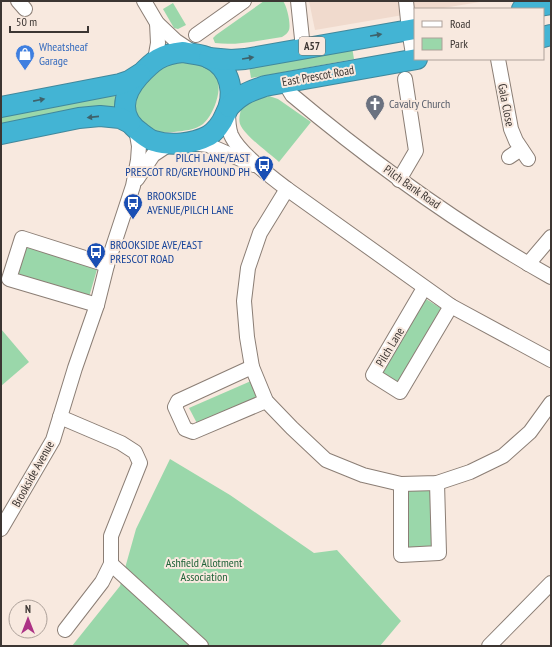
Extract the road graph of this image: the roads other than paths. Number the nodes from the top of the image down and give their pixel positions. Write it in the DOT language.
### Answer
graph roads {
  1 [pos="144,1"];
  2 [pos="244,1"];
  3 [pos="298,1"];
  4 [pos="406,1"];
  5 [pos="549,3"];
  6 [pos="526,8"];
  7 [pos="157,23"];
  8 [pos="412,30"];
  9 [pos="303,48"];
  10 [pos="201,49"];
  11 [pos="498,60"];
  12 [pos="149,66"];
  13 [pos="409,71"];
  14 [pos="286,82"];
  15 [pos="1,107"];
  16 [pos="228,108"];
  17 [pos="133,126"];
  18 [pos="1,134"];
  19 [pos="178,143"];
  20 [pos="509,157"];
  21 [pos="262,169"];
  22 [pos="399,180"];
  23 [pos="133,186"];
  24 [pos="287,189"];
  25 [pos="551,237"];
  26 [pos="107,264"];
  27 [pos="528,264"];
  28 [pos="551,277"];
  29 [pos="424,288"];
  30 [pos="96,305"];
  31 [pos="451,306"];
  32 [pos="551,360"];
  33 [pos="252,368"];
  34 [pos="266,401"];
  35 [pos="551,403"];
  36 [pos="60,417"];
  37 [pos="437,483"];
  38 [pos="401,484"];
  39 [pos="1,530"];
  40 [pos="111,564"];
  41 [pos="551,583"];
  42 [pos="65,630"];
  43 [pos="201,646"];
  44 [pos="489,646"];
  1 -- 7 [label="street"];
  2 -- 10 [label="street"];
  3 -- 9 [label="street"];
  4 -- 8 [label="street"];
  5 -- 6 [label="highway"];
  7 -- 10 [label="street"];
  7 -- 12 [label="street"];
  9 -- 8 [label="highway, A57, one-way"];
  8 -- 13 [label="street"];
  10 -- 9 [label="highway, A57, one-way"];
  10 -- 12 [label="highway, A57"];
  10 -- 16 [label="highway"];
  11 -- 20 [label="street, Gala Close"];
  15 -- 12 [label="highway, A57, one-way"];
  12 -- 17 [label="highway, A57"];
  13 -- 14 [label="highway, East Prescot Road"];
  13 -- 22 [label="street"];
  14 -- 16 [label="highway, East Prescot Road"];
  14 -- 22 [label="street, Pilch Bank Road"];
  16 -- 19 [label="highway"];
  16 -- 21 [label="street"];
  17 -- 18 [label="highway, one-way"];
  17 -- 19 [label="highway"];
  17 -- 23 [label="street, Brookside Avenue"];
  19 -- 21 [label="street"];
  19 -- 23 [label="street, Brookside Avenue"];
  21 -- 24 [label="street"];
  22 -- 27 [label="street, Pilch Bank Road"];
  23 -- 26 [label="street, Brookside Avenue"];
  24 -- 29 [label="street"];
  24 -- 33 [label="street"];
  25 -- 27 [label="street"];
  26 -- 30 [label="street, Brookside Avenue"];
  26 -- 30 [label="street"];
  27 -- 28 [label="street, Pilch Bank Road"];
  29 -- 31 [label="street"];
  29 -- 31 [label="street, Pilch Lane"];
  30 -- 36 [label="street, Brookside Avenue"];
  31 -- 32 [label="street"];
  33 -- 34 [label="street"];
  33 -- 34 [label="street"];
  34 -- 38 [label="street"];
  35 -- 37 [label="street"];
  36 -- 39 [label="street, Brookside Avenue"];
  36 -- 40 [label="street"];
  37 -- 38 [label="street"];
  37 -- 38 [label="street"];
  40 -- 42 [label="street"];
  40 -- 43 [label="street"];
  41 -- 44 [label="street"];
}
